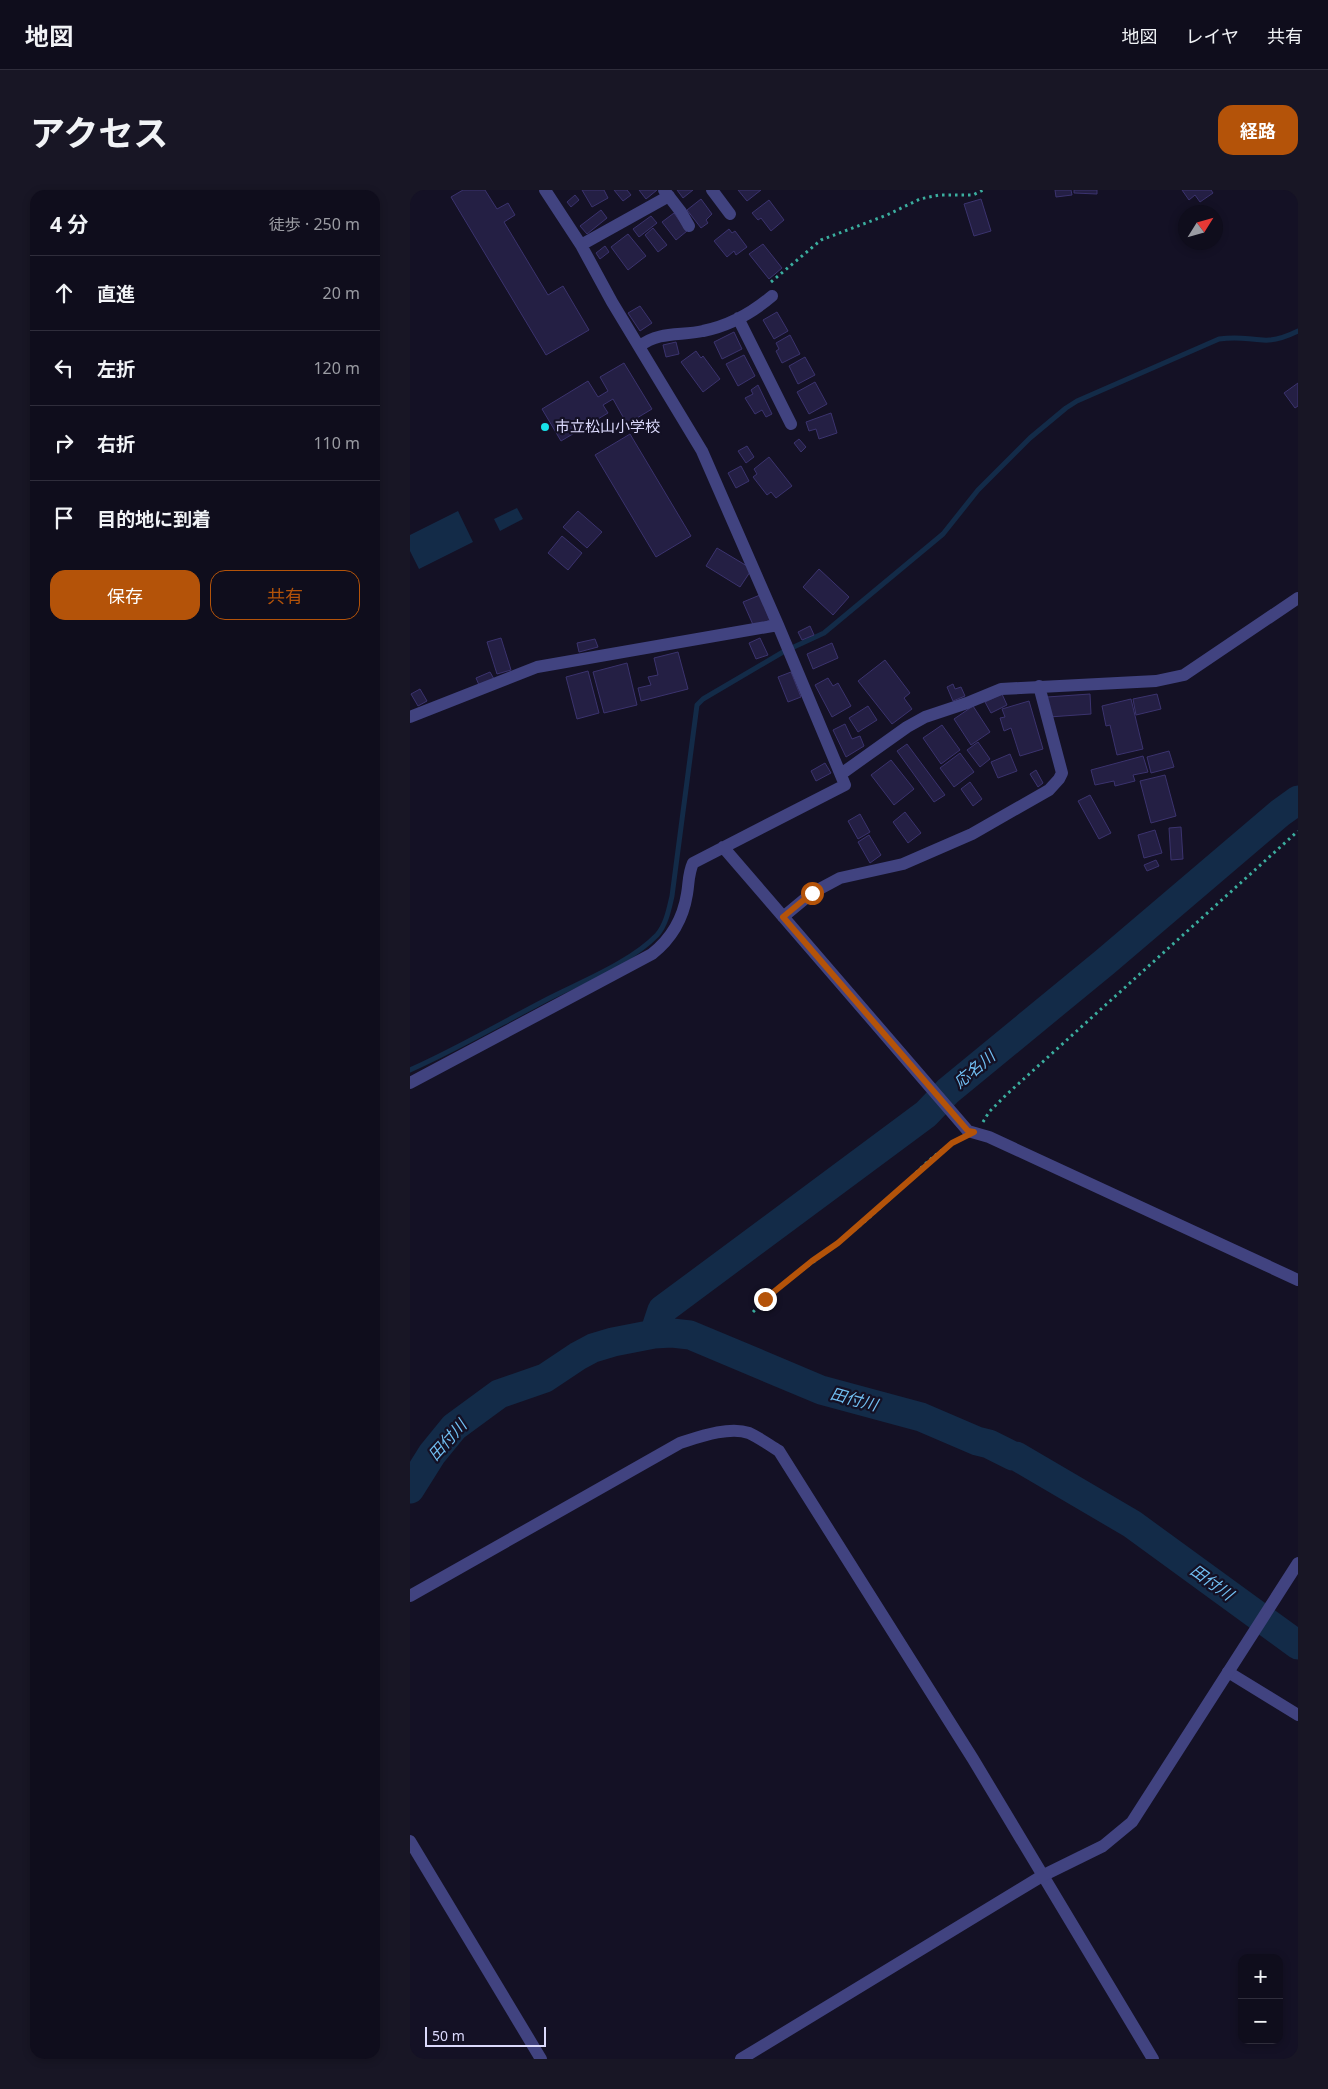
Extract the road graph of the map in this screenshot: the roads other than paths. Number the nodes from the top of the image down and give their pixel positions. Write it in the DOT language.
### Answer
graph roads {
  1 [pos="545,190"];
  2 [pos="712,190"];
  3 [pos="667,193"];
  4 [pos="730,214"];
  5 [pos="689,226"];
  6 [pos="581,244"];
  7 [pos="770,298"];
  8 [pos="738,318"];
  9 [pos="640,346"];
  10 [pos="791,424"];
  11 [pos="1298,598"];
  12 [pos="778,625"];
  13 [pos="1039,686"];
  14 [pos="410,717"];
  15 [pos="841,774"];
  16 [pos="723,847"];
  17 [pos="783,917"];
  18 [pos="410,1083"];
  19 [pos="1298,1280"];
  20 [pos="1296,1566"];
  21 [pos="410,1596"];
  22 [pos="1228,1672"];
  23 [pos="1298,1715"];
  24 [pos="410,1841"];
  25 [pos="1042,1876"];
  26 [pos="541,2059"];
  27 [pos="741,2059"];
  28 [pos="1153,2059"];
  1 -- 6 [label="street"];
  2 -- 4 [label="street"];
  3 -- 5 [label="street"];
  3 -- 6 [label="street"];
  6 -- 9 [label="street"];
  7 -- 8 [label="street"];
  8 -- 9 [label="street"];
  8 -- 10 [label="street"];
  9 -- 12 [label="street"];
  11 -- 13 [label="street"];
  12 -- 14 [label="street"];
  12 -- 15 [label="street"];
  13 -- 15 [label="street"];
  13 -- 17 [label="street"];
  15 -- 16 [label="street"];
  16 -- 17 [label="street"];
  16 -- 18 [label="street"];
  17 -- 19 [label="street"];
  20 -- 22 [label="street"];
  21 -- 25 [label="street"];
  22 -- 23 [label="street"];
  22 -- 25 [label="street"];
  24 -- 26 [label="street"];
  25 -- 27 [label="street"];
  25 -- 28 [label="street"];
}
